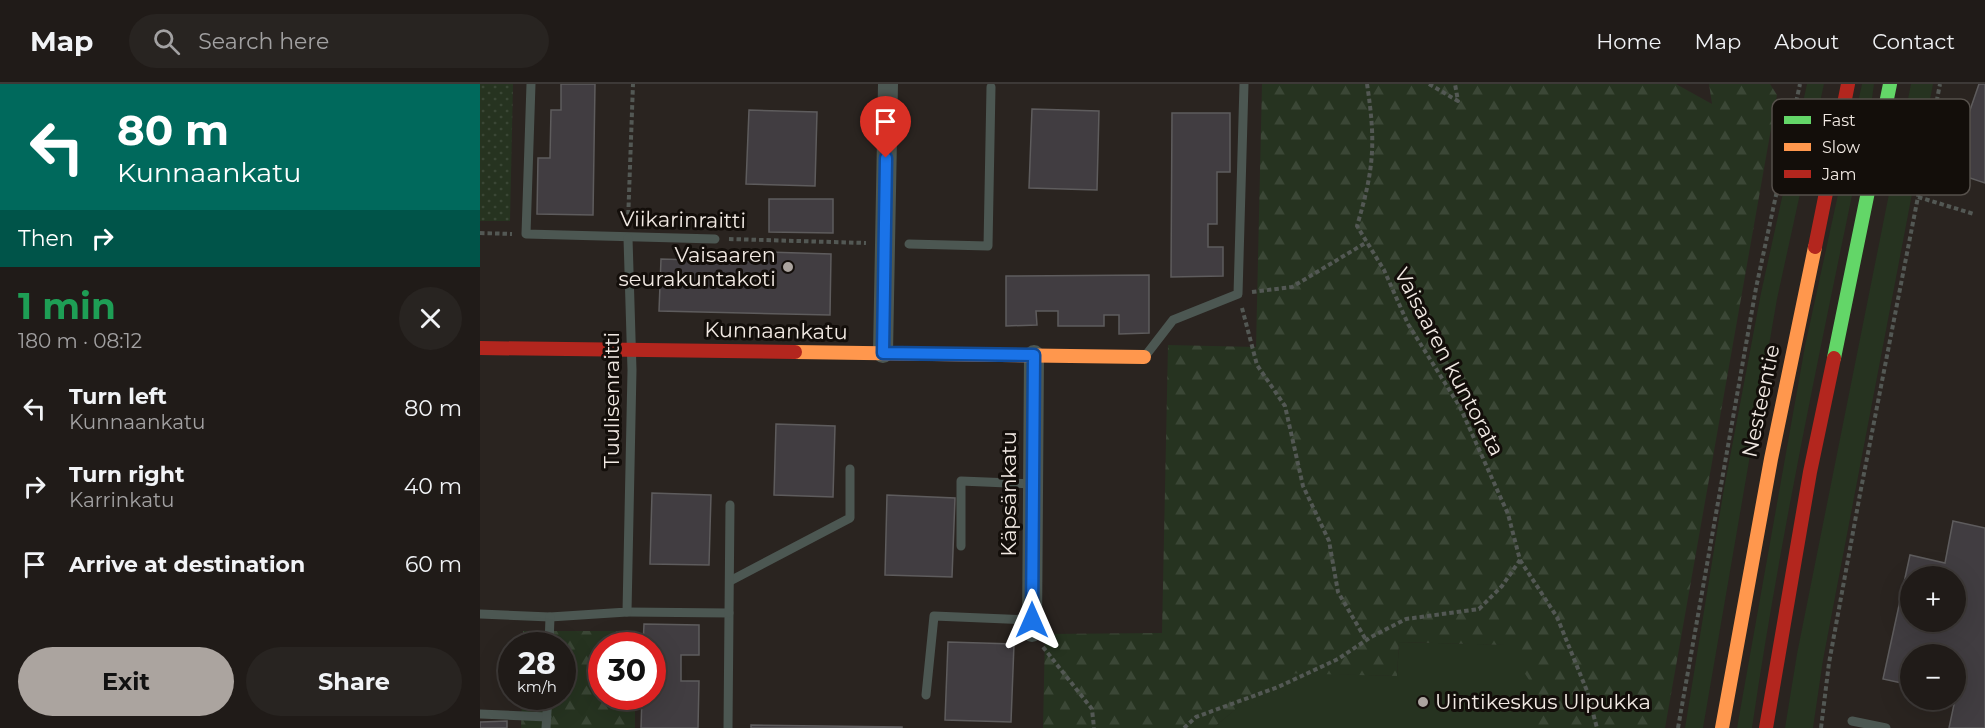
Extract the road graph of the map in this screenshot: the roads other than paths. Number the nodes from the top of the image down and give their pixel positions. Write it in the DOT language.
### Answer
graph roads {
  1 [pos="531,84"];
  2 [pos="888,84"];
  3 [pos="1244,84"];
  4 [pos="1848,84"];
  5 [pos="1890,84"];
  6 [pos="991,87"];
  7 [pos="1845,99"];
  8 [pos="1887,99"];
  9 [pos="1825,195"];
  10 [pos="1867,195"];
  11 [pos="628,238"];
  12 [pos="715,239"];
  13 [pos="909,244"];
  14 [pos="480,348"];
  15 [pos="631,350"];
  16 [pos="883,353"];
  17 [pos="1034,355"];
  18 [pos="1144,357"];
  19 [pos="850,469"];
  20 [pos="1033,484"];
  21 [pos="730,505"];
  22 [pos="961,546"];
  23 [pos="730,581"];
  24 [pos="627,612"];
  25 [pos="729,613"];
  26 [pos="480,614"];
  27 [pos="550,616"];
  28 [pos="1032,626"];
  29 [pos="549,632"];
  30 [pos="927,695"];
  31 [pos="547,710"];
  32 [pos="480,714"];
  33 [pos="547,717"];
  34 [pos="1852,722"];
  35 [pos="546,728"];
  36 [pos="728,728"];
  37 [pos="1722,728"];
  38 [pos="1766,728"];
  39 [pos="1886,728"];
  1 -- 11 [label="lane, Viikarinraitti"];
  2 -- 16 [label="street"];
  3 -- 18 [label="lane"];
  4 -- 7 [label="main road, Nesteentie"];
  5 -- 8 [label="main road"];
  6 -- 13 [label="lane"];
  9 -- 37 [label="main road, Nesteentie"];
  10 -- 38 [label="main road"];
  11 -- 12 [label="lane, Viikarinraitti"];
  11 -- 15 [label="lane, Tuulisenraitti"];
  14 -- 15 [label="main road, Kunnaankatu"];
  15 -- 16 [label="main road, Kunnaankatu"];
  15 -- 24 [label="lane, Tuulisenraitti"];
  16 -- 17 [label="main road, Kunnaankatu"];
  17 -- 18 [label="main road, Kunnaankatu"];
  17 -- 20 [label="street, Käpsänkatu"];
  19 -- 23 [label="lane"];
  20 -- 22 [label="lane"];
  20 -- 28 [label="street, Käpsänkatu"];
  21 -- 23 [label="lane"];
  23 -- 25 [label="lane"];
  24 -- 25 [label="lane"];
  24 -- 27 [label="lane"];
  25 -- 36 [label="lane"];
  26 -- 27 [label="lane"];
  27 -- 29 [label="lane"];
  28 -- 30 [label="lane"];
  31 -- 33 [label="lane"];
  32 -- 33 [label="lane"];
  33 -- 35 [label="lane"];
  34 -- 39 [label="lane"];
}
